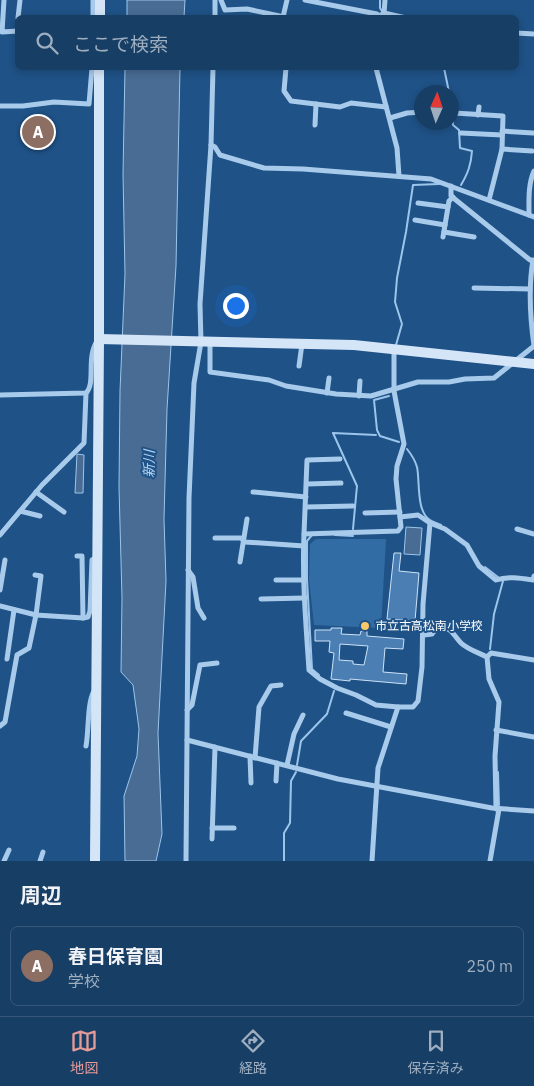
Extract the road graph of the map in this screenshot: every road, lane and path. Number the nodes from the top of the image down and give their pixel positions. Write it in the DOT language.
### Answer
graph roads {
  1 [pos="4,0"];
  2 [pos="20,0"];
  3 [pos="92,0"];
  4 [pos="100,0"];
  5 [pos="215,0"];
  6 [pos="221,0"];
  7 [pos="287,0"];
  8 [pos="305,0"];
  9 [pos="385,0"];
  10 [pos="18,15"];
  11 [pos="93,15"];
  12 [pos="100,15"];
  13 [pos="214,15"];
  14 [pos="276,15"];
  15 [pos="286,15"];
  16 [pos="381,15"];
  17 [pos="15,31"];
  18 [pos="519,33"];
  19 [pos="534,34"];
  20 [pos="92,70"];
  21 [pos="99,70"];
  22 [pos="213,70"];
  23 [pos="286,70"];
  24 [pos="376,70"];
  25 [pos="316,104"];
  26 [pos="0,106"];
  27 [pos="386,107"];
  28 [pos="478,107"];
  29 [pos="414,112"];
  30 [pos="459,113"];
  31 [pos="478,115"];
  32 [pos="390,118"];
  33 [pos="315,125"];
  34 [pos="461,133"];
  35 [pos="502,133"];
  36 [pos="533,133"];
  37 [pos="211,145"];
  38 [pos="502,149"];
  39 [pos="532,151"];
  40 [pos="534,171"];
  41 [pos="398,176"];
  42 [pos="451,186"];
  43 [pos="453,197"];
  44 [pos="489,200"];
  45 [pos="418,203"];
  46 [pos="448,207"];
  47 [pos="532,216"];
  48 [pos="414,220"];
  49 [pos="445,225"];
  50 [pos="474,237"];
  51 [pos="474,288"];
  52 [pos="530,289"];
  53 [pos="100,339"];
  54 [pos="205,342"];
  55 [pos="302,343"];
  56 [pos="534,346"];
  57 [pos="394,349"];
  58 [pos="514,362"];
  59 [pos="534,364"];
  60 [pos="299,366"];
  61 [pos="329,378"];
  62 [pos="360,380"];
  63 [pos="394,391"];
  64 [pos="86,393"];
  65 [pos="327,393"];
  66 [pos="0,395"];
  67 [pos="359,396"];
  68 [pos="340,459"];
  69 [pos="341,483"];
  70 [pos="307,484"];
  71 [pos="36,492"];
  72 [pos="253,492"];
  73 [pos="306,497"];
  74 [pos="353,506"];
  75 [pos="306,507"];
  76 [pos="20,511"];
  77 [pos="64,512"];
  78 [pos="365,513"];
  79 [pos="400,515"];
  80 [pos="40,516"];
  81 [pos="247,519"];
  82 [pos="430,523"];
  83 [pos="517,529"];
  84 [pos="304,534"];
  85 [pos="534,534"];
  86 [pos="0,536"];
  87 [pos="215,538"];
  88 [pos="243,540"];
  89 [pos="304,546"];
  90 [pos="77,556"];
  91 [pos="96,558"];
  92 [pos="5,560"];
  93 [pos="240,562"];
  94 [pos="187,569"];
  95 [pos="35,575"];
  96 [pos="534,576"];
  97 [pos="1,577"];
  98 [pos="276,580"];
  99 [pos="304,580"];
  100 [pos="0,590"];
  101 [pos="305,598"];
  102 [pos="261,599"];
  103 [pos="0,606"];
  104 [pos="14,610"];
  105 [pos="36,615"];
  106 [pos="83,618"];
  107 [pos="204,618"];
  108 [pos="424,635"];
  109 [pos="487,657"];
  110 [pos="7,659"];
  111 [pos="534,660"];
  112 [pos="217,663"];
  113 [pos="281,685"];
  114 [pos="96,689"];
  115 [pos="398,707"];
  116 [pos="187,710"];
  117 [pos="346,713"];
  118 [pos="303,715"];
  119 [pos="0,726"];
  120 [pos="391,727"];
  121 [pos="496,730"];
  122 [pos="534,737"];
  123 [pos="187,740"];
  124 [pos="86,746"];
  125 [pos="215,747"];
  126 [pos="252,757"];
  127 [pos="277,763"];
  128 [pos="288,765"];
  129 [pos="276,781"];
  130 [pos="251,783"];
  131 [pos="376,786"];
  132 [pos="498,809"];
  133 [pos="534,811"];
  134 [pos="212,828"];
  135 [pos="234,828"];
  136 [pos="212,839"];
  137 [pos="9,850"];
  138 [pos="43,852"];
  139 [pos="4,861"];
  140 [pos="40,861"];
  141 [pos="95,861"];
  142 [pos="186,861"];
  143 [pos="372,861"];
  144 [pos="490,861"];
  1 -- 17 [label="street"];
  2 -- 10 [label="street"];
  3 -- 11 [label="street"];
  4 -- 12 [label="street"];
  5 -- 13 [label="street"];
  6 -- 14 [label="street"];
  7 -- 15 [label="street"];
  8 -- 16 [label="street"];
  9 -- 16 [label="street"];
  18 -- 19 [label="street"];
  20 -- 26 [label="street"];
  21 -- 53 [label="street"];
  22 -- 37 [label="street"];
  23 -- 25 [label="street"];
  24 -- 27 [label="street"];
  25 -- 27 [label="street"];
  25 -- 33 [label="street"];
  27 -- 32 [label="street"];
  28 -- 31 [label="street"];
  29 -- 32 [label="street"];
  30 -- 31 [label="street"];
  31 -- 35 [label="street"];
  32 -- 41 [label="street"];
  34 -- 35 [label="street"];
  35 -- 36 [label="street"];
  35 -- 38 [label="street"];
  37 -- 41 [label="street"];
  37 -- 54 [label="street"];
  38 -- 39 [label="street"];
  38 -- 44 [label="street"];
  40 -- 47 [label="street"];
  41 -- 42 [label="street"];
  42 -- 43 [label="street"];
  42 -- 44 [label="street"];
  43 -- 46 [label="street"];
  43 -- 52 [label="street"];
  44 -- 47 [label="street"];
  45 -- 46 [label="street"];
  46 -- 49 [label="street"];
  48 -- 49 [label="street"];
  49 -- 50 [label="street"];
  51 -- 52 [label="street"];
  52 -- 56 [label="street"];
  53 -- 54 [label="street"];
  53 -- 64 [label="street"];
  53 -- 91 [label="street"];
  54 -- 55 [label="street"];
  54 -- 65 [label="street"];
  54 -- 94 [label="street"];
  55 -- 57 [label="street"];
  55 -- 60 [label="street"];
  56 -- 58 [label="street"];
  57 -- 58 [label="street"];
  57 -- 63 [label="street"];
  58 -- 59 [label="street"];
  58 -- 63 [label="street"];
  61 -- 65 [label="street"];
  62 -- 67 [label="street"];
  63 -- 67 [label="street"];
  63 -- 79 [label="street"];
  64 -- 66 [label="street"];
  64 -- 71 [label="street"];
  65 -- 67 [label="street"];
  68 -- 70 [label="street"];
  69 -- 70 [label="street"];
  70 -- 73 [label="street"];
  71 -- 76 [label="street"];
  71 -- 77 [label="street"];
  72 -- 73 [label="street"];
  73 -- 75 [label="street"];
  74 -- 75 [label="street"];
  75 -- 84 [label="street"];
  76 -- 80 [label="street"];
  76 -- 86 [label="street"];
  78 -- 79 [label="street"];
  79 -- 82 [label="street"];
  79 -- 84 [label="street"];
  81 -- 88 [label="street"];
  82 -- 96 [label="street"];
  82 -- 108 [label="street"];
  83 -- 85 [label="street"];
  84 -- 89 [label="street"];
  87 -- 88 [label="street"];
  88 -- 89 [label="street"];
  88 -- 93 [label="street"];
  89 -- 99 [label="street"];
  90 -- 106 [label="street"];
  91 -- 106 [label="street"];
  91 -- 114 [label="street"];
  92 -- 97 [label="street"];
  94 -- 107 [label="street"];
  94 -- 116 [label="street"];
  95 -- 105 [label="street"];
  97 -- 100 [label="street"];
  98 -- 99 [label="street"];
  99 -- 101 [label="street"];
  101 -- 102 [label="street"];
  101 -- 115 [label="street"];
  103 -- 104 [label="street"];
  104 -- 105 [label="street"];
  104 -- 110 [label="street"];
  105 -- 106 [label="street"];
  105 -- 119 [label="street"];
  108 -- 109 [label="street"];
  108 -- 115 [label="street"];
  109 -- 111 [label="street"];
  109 -- 121 [label="street"];
  112 -- 116 [label="street"];
  113 -- 126 [label="street"];
  114 -- 124 [label="street"];
  114 -- 141 [label="street"];
  115 -- 120 [label="street"];
  116 -- 123 [label="street"];
  117 -- 120 [label="street"];
  118 -- 128 [label="street"];
  120 -- 131 [label="street"];
  121 -- 122 [label="street"];
  121 -- 132 [label="street"];
  123 -- 125 [label="street"];
  123 -- 142 [label="street"];
  125 -- 126 [label="street"];
  125 -- 134 [label="street"];
  126 -- 127 [label="street"];
  126 -- 130 [label="street"];
  127 -- 128 [label="street"];
  127 -- 129 [label="street"];
  128 -- 131 [label="street"];
  131 -- 132 [label="street"];
  131 -- 143 [label="street"];
  132 -- 133 [label="street"];
  132 -- 144 [label="street"];
  134 -- 135 [label="street"];
  134 -- 136 [label="street"];
  137 -- 139 [label="street"];
  138 -- 140 [label="street"];
}
